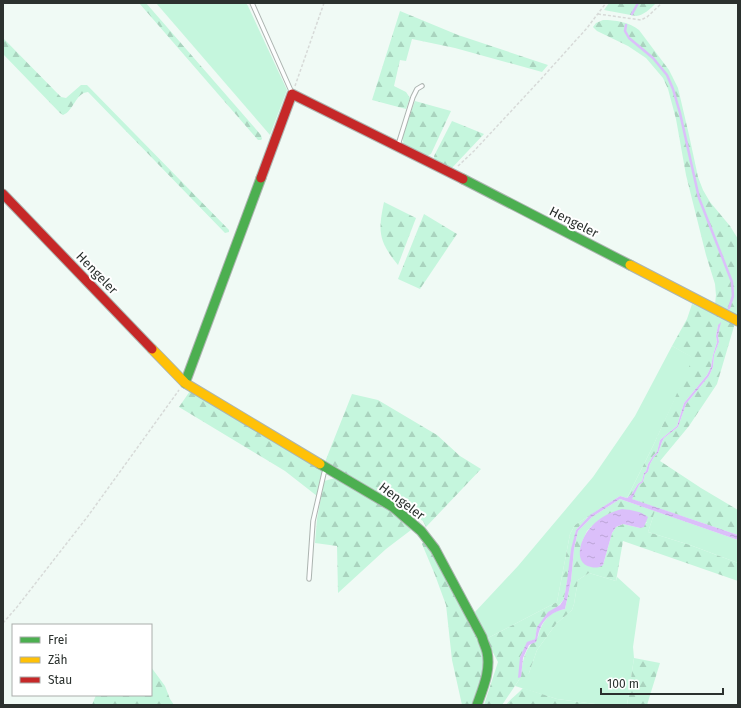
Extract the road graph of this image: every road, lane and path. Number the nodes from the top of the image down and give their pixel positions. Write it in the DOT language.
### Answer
graph roads {
  1 [pos="252,3"];
  2 [pos="324,3"];
  3 [pos="606,3"];
  4 [pos="662,3"];
  5 [pos="598,14"];
  6 [pos="422,86"];
  7 [pos="292,94"];
  8 [pos="398,146"];
  9 [pos="451,173"];
  10 [pos="3,194"];
  11 [pos="738,321"];
  12 [pos="185,382"];
  13 [pos="328,468"];
  14 [pos="309,579"];
  15 [pos="3,623"];
  16 [pos="477,705"];
  1 -- 7 [label="lane"];
  2 -- 7 [label="path"];
  3 -- 5 [label="path"];
  4 -- 5 [label="path"];
  5 -- 9 [label="path"];
  6 -- 8 [label="lane"];
  7 -- 8 [label="street, Hengeler"];
  7 -- 12 [label="street"];
  8 -- 9 [label="street, Hengeler"];
  9 -- 11 [label="street, Hengeler"];
  10 -- 12 [label="street, Hengeler"];
  12 -- 13 [label="street, Hengeler"];
  12 -- 15 [label="path"];
  13 -- 14 [label="lane"];
  13 -- 16 [label="street, Hengeler"];
}
